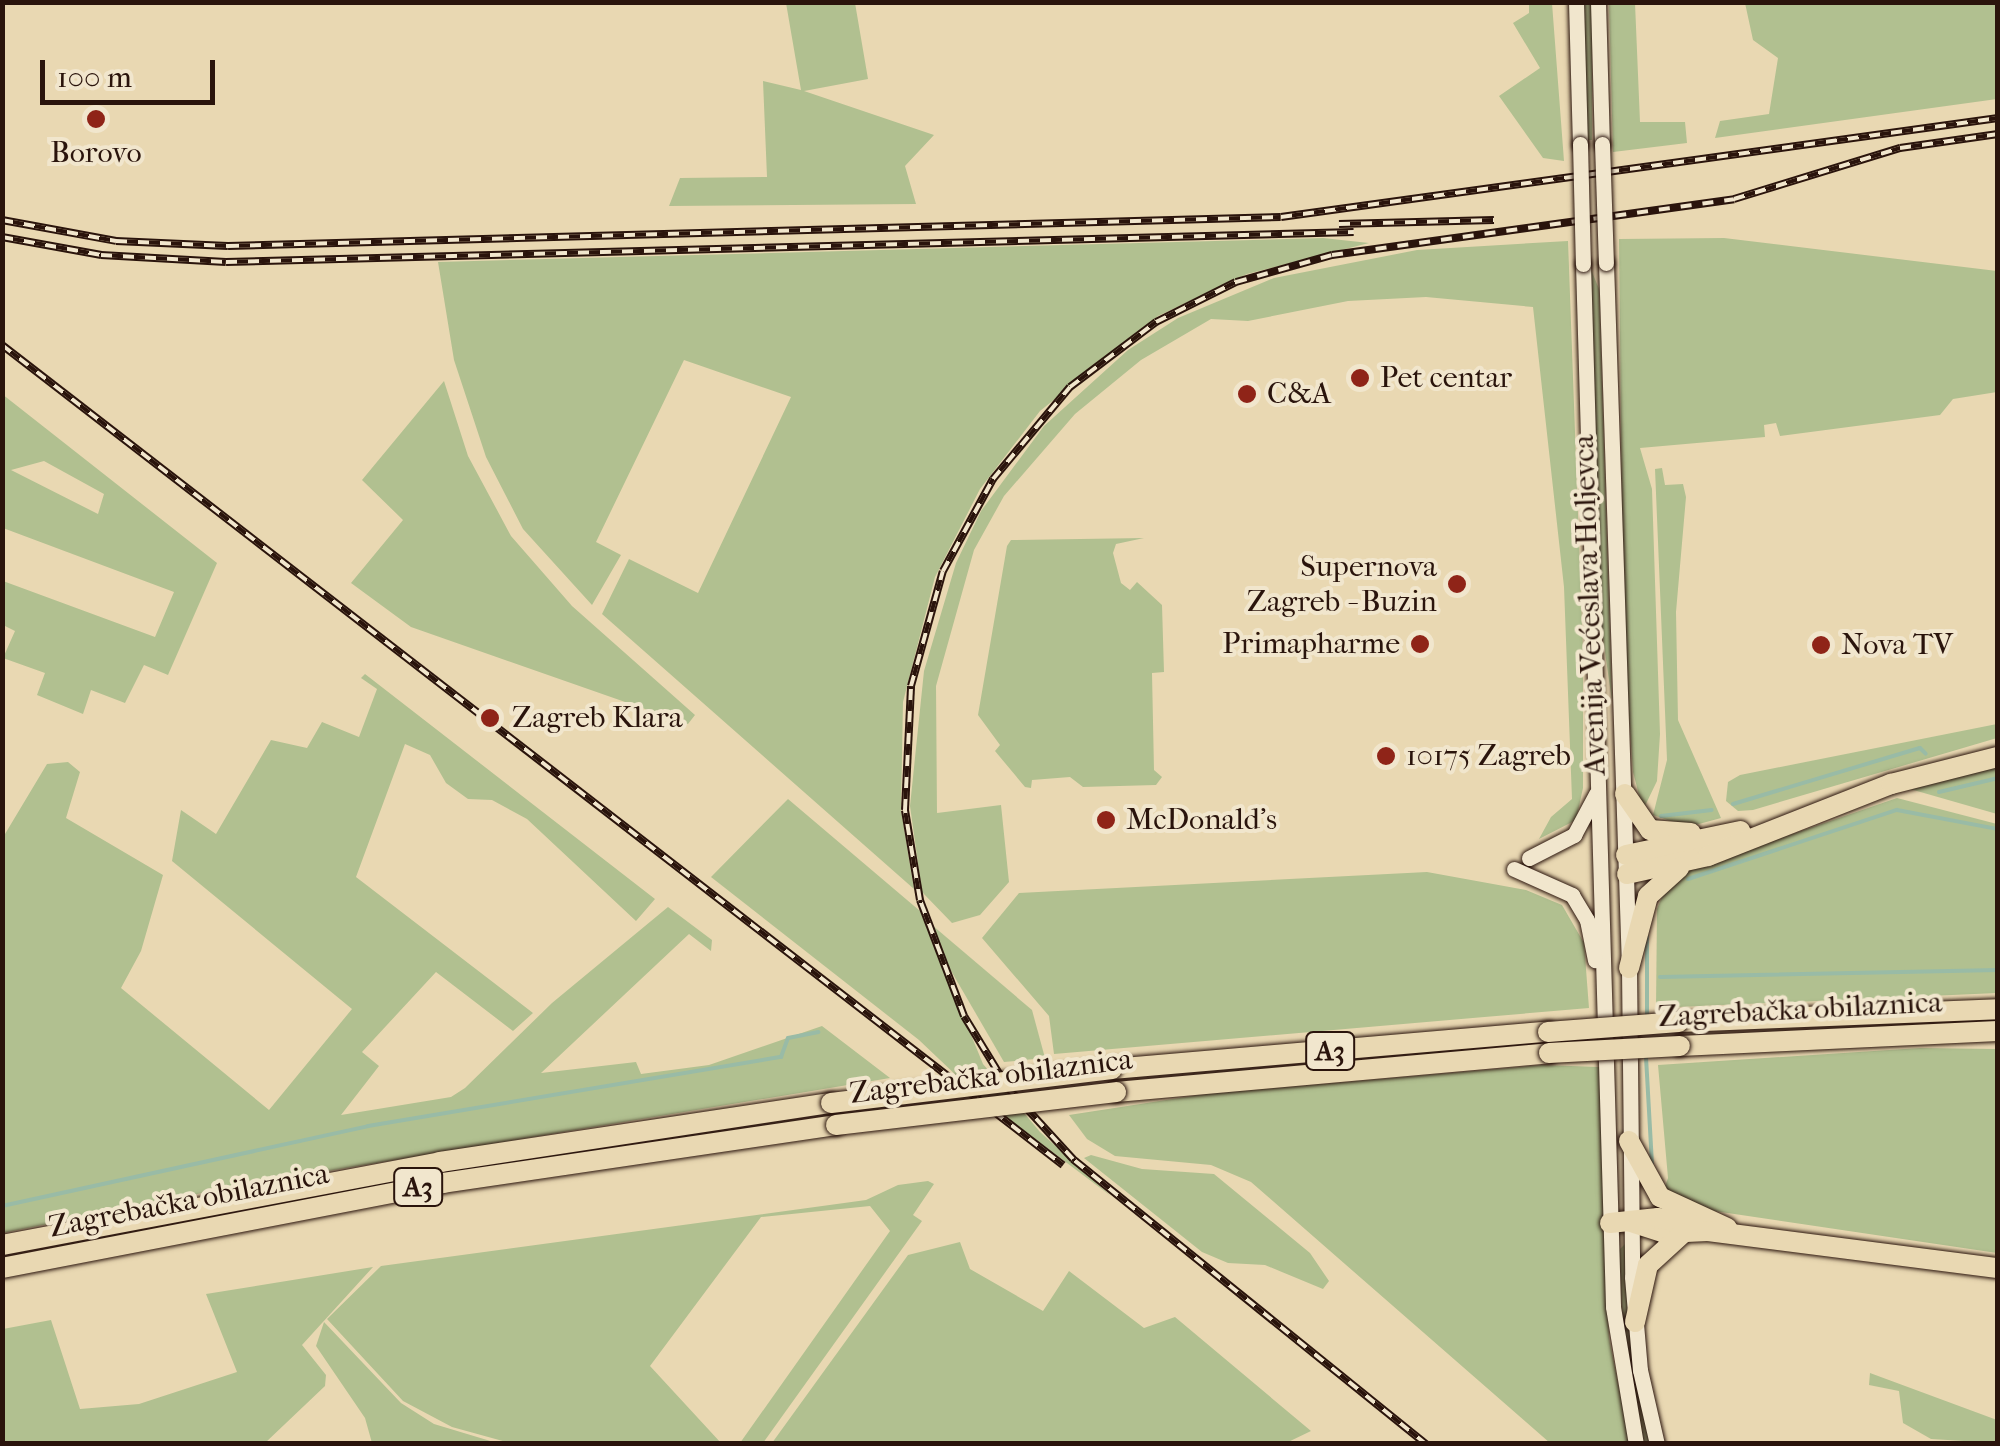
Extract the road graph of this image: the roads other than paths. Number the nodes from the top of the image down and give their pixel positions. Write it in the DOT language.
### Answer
graph roads {
  1 [pos="1598,2"];
  2 [pos="1576,5"];
  3 [pos="1998,757"];
  4 [pos="1598,785"];
  5 [pos="1624,794"];
  6 [pos="1784,822"];
  7 [pos="1733,833"];
  8 [pos="1530,858"];
  9 [pos="1693,861"];
  10 [pos="1626,864"];
  11 [pos="1514,869"];
  12 [pos="1630,968"];
  13 [pos="1604,972"];
  14 [pos="1998,999"];
  15 [pos="1998,1008"];
  16 [pos="1915,1010"];
  17 [pos="1998,1031"];
  18 [pos="1882,1035"];
  19 [pos="1548,1043"];
  20 [pos="1998,1044"];
  21 [pos="1629,1141"];
  22 [pos="1620,1223"];
  23 [pos="1708,1231"];
  24 [pos="1684,1233"];
  25 [pos="1737,1235"];
  26 [pos="2,1245"];
  27 [pos="2,1268"];
  28 [pos="1998,1268"];
  29 [pos="1635,1322"];
  30 [pos="1636,1444"];
  31 [pos="1657,1444"];
  1 -- 5 [label="main road, Avenija Većeslava Holjevca, bridge"];
  2 -- 4 [label="main road, Avenija Većeslava Holjevca, bridge"];
  3 -- 6 [label="highway"];
  4 -- 8 [label="main road"];
  4 -- 13 [label="main road, Avenija Većeslava Holjevca"];
  5 -- 7 [label="highway"];
  5 -- 10 [label="main road, Avenija Većeslava Holjevca"];
  6 -- 7 [label="highway"];
  6 -- 9 [label="highway"];
  7 -- 10 [label="highway"];
  9 -- 10 [label="highway"];
  9 -- 12 [label="highway"];
  10 -- 12 [label="main road, Avenija Većeslava Holjevca"];
  11 -- 13 [label="main road"];
  12 -- 21 [label="main road, Avenija Većeslava Holjevca"];
  13 -- 22 [label="main road, Avenija Većeslava Holjevca"];
  14 -- 16 [label="highway"];
  15 -- 16 [label="highway, Zagrebačka obilaznica / A3"];
  16 -- 19 [label="highway, Zagrebačka obilaznica / A3, bridge"];
  17 -- 18 [label="highway, Zagrebačka obilaznica / A3"];
  18 -- 19 [label="highway, Zagrebačka obilaznica / A3, bridge"];
  18 -- 20 [label="highway"];
  19 -- 26 [label="highway, Zagrebačka obilaznica / A3, bridge"];
  19 -- 27 [label="highway, Zagrebačka obilaznica / A3, bridge"];
  21 -- 22 [label="main road, Avenija Većeslava Holjevca"];
  21 -- 25 [label="highway"];
  22 -- 23 [label="highway"];
  22 -- 24 [label="highway"];
  22 -- 29 [label="main road, Avenija Većeslava Holjevca"];
  22 -- 30 [label="main road, Avenija Većeslava Holjevca"];
  23 -- 24 [label="highway"];
  23 -- 25 [label="highway"];
  24 -- 29 [label="highway"];
  25 -- 28 [label="highway"];
  29 -- 31 [label="main road, Avenija Većeslava Holjevca"];
}
